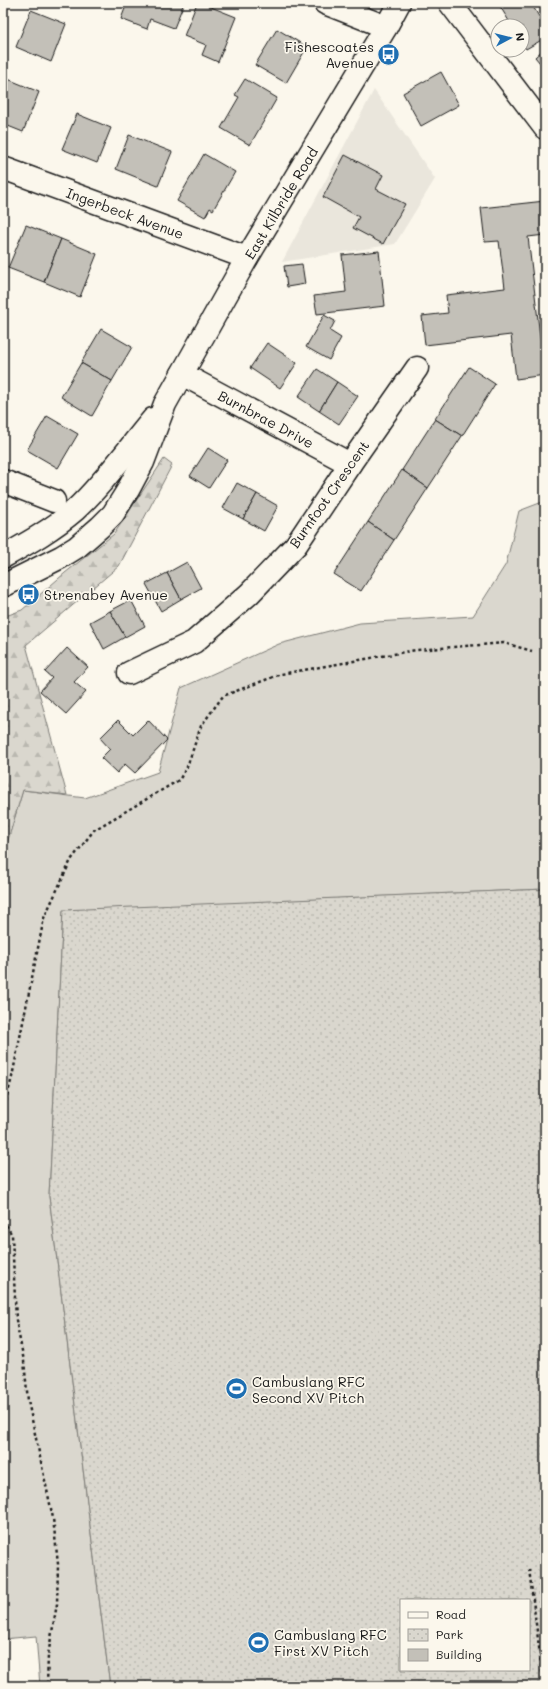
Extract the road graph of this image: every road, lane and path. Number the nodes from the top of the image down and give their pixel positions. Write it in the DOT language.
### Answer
graph roads {
  1 [pos="325,3"];
  2 [pos="399,3"];
  3 [pos="450,3"];
  4 [pos="386,27"];
  5 [pos="545,128"];
  6 [pos="3,168"];
  7 [pos="247,258"];
  8 [pos="417,368"];
  9 [pos="182,374"];
  10 [pos="165,404"];
  11 [pos="350,464"];
  12 [pos="3,481"];
  13 [pos="54,502"];
  14 [pos="3,557"];
  15 [pos="3,586"];
  16 [pos="532,651"];
  17 [pos="129,673"];
  18 [pos="3,1113"];
  19 [pos="3,1220"];
  20 [pos="529,1569"];
  21 [pos="47,1686"];
  22 [pos="544,1686"];
  1 -- 4 [label="street"];
  2 -- 4 [label="street, East Kilbride Road"];
  3 -- 5 [label="street"];
  4 -- 7 [label="street, East Kilbride Road"];
  6 -- 7 [label="street, Ingerbeck Avenue"];
  7 -- 9 [label="street, East Kilbride Road"];
  8 -- 11 [label="street, Burnfoot Crescent"];
  9 -- 10 [label="street, East Kilbride Road"];
  9 -- 11 [label="street, Burnbrae Drive"];
  10 -- 14 [label="street, East Kilbride Road"];
  10 -- 15 [label="street, East Kilbride Road"];
  11 -- 17 [label="street, Burnfoot Crescent"];
  12 -- 13 [label="street"];
  16 -- 18 [label="path"];
  19 -- 21 [label="path"];
  20 -- 22 [label="path"];
}
